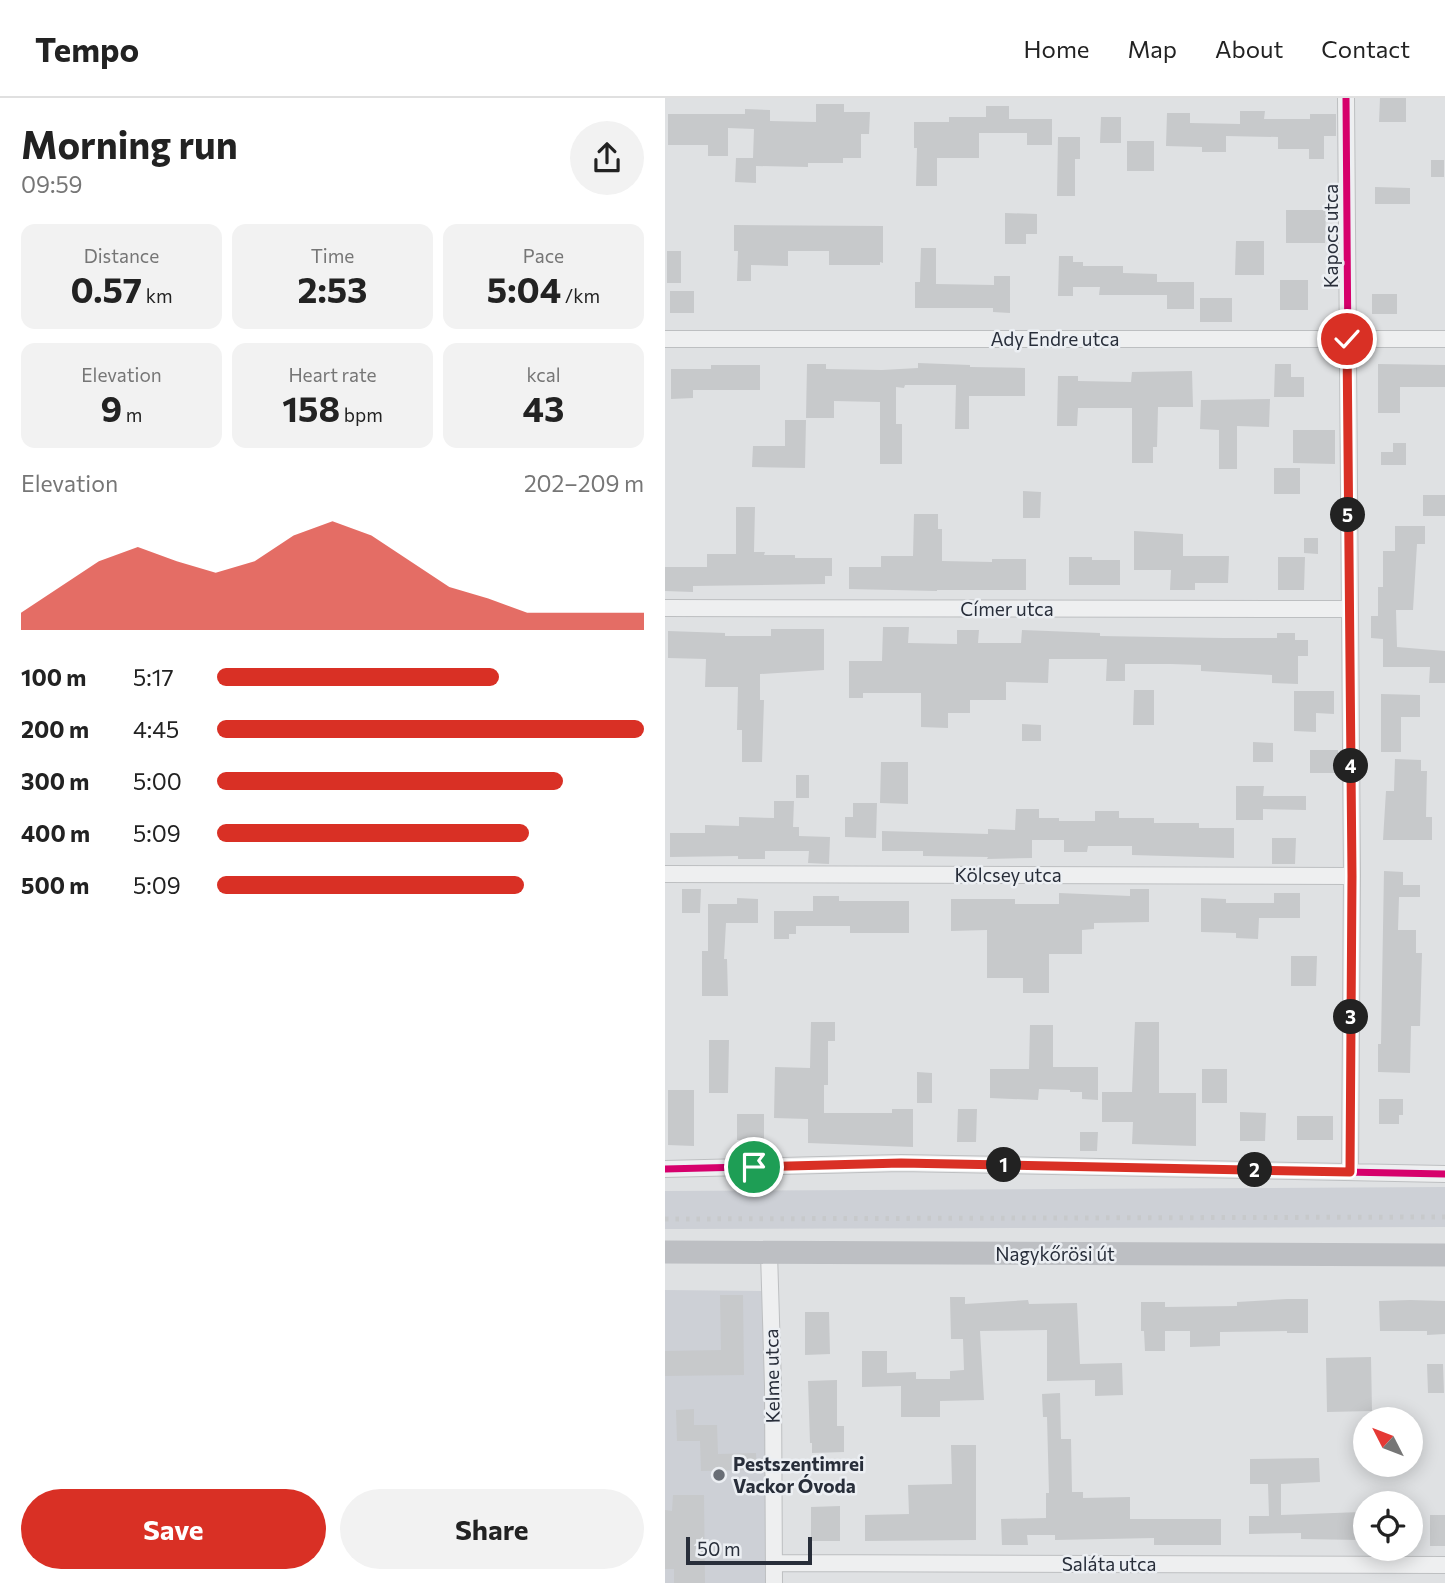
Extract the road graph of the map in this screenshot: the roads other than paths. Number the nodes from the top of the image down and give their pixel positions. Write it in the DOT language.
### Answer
graph roads {
  1 [pos="1346,98"];
  2 [pos="665,338"];
  3 [pos="1347,339"];
  4 [pos="1445,339"];
  5 [pos="665,608"];
  6 [pos="1349,609"];
  7 [pos="665,874"];
  8 [pos="1352,876"];
  9 [pos="665,1169"];
  10 [pos="1350,1172"];
  11 [pos="1445,1174"];
  12 [pos="665,1252"];
  13 [pos="769,1253"];
  14 [pos="1445,1255"];
  15 [pos="774,1563"];
  16 [pos="1445,1565"];
  17 [pos="774,1583"];
  1 -- 3 [label="street, Kapocs utca"];
  2 -- 3 [label="street, Ady Endre utca"];
  3 -- 4 [label="street, Ady Endre utca"];
  3 -- 6 [label="street, Kapocs utca"];
  5 -- 6 [label="street, Címer utca"];
  6 -- 8 [label="street, Kapocs utca"];
  7 -- 8 [label="street, Kölcsey utca"];
  8 -- 10 [label="street, Kapocs utca"];
  9 -- 10 [label="street"];
  10 -- 11 [label="street"];
  12 -- 13 [label="main road, Nagykőrösi út"];
  13 -- 14 [label="main road, Nagykőrösi út"];
  13 -- 15 [label="street, Kelme utca"];
  15 -- 16 [label="street, Saláta utca"];
  15 -- 17 [label="street, Kelme utca"];
}
